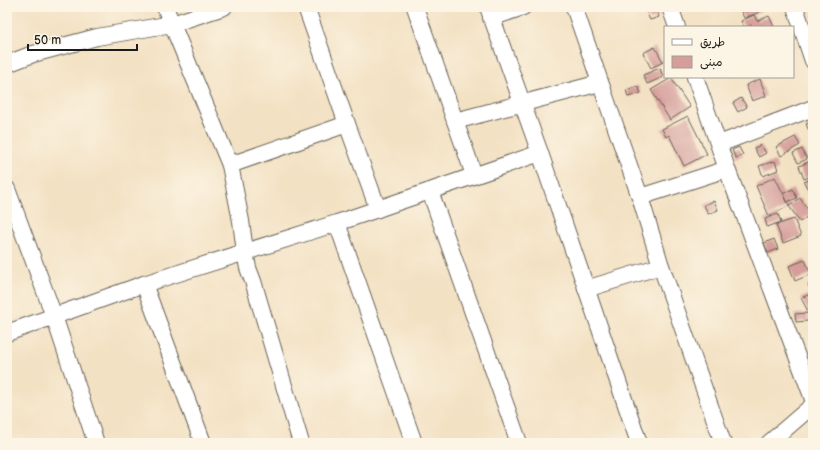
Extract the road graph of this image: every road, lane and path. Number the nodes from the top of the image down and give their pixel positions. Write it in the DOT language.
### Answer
graph roads {
  1 [pos="165,7"];
  2 [pos="224,7"];
  3 [pos="306,7"];
  4 [pos="415,7"];
  5 [pos="523,7"];
  6 [pos="574,7"];
  7 [pos="670,7"];
  8 [pos="795,7"];
  9 [pos="490,12"];
  10 [pos="172,24"];
  11 [pos="677,26"];
  12 [pos="813,61"];
  13 [pos="7,64"];
  14 [pos="695,78"];
  15 [pos="600,83"];
  16 [pos="522,103"];
  17 [pos="813,108"];
  18 [pos="455,121"];
  19 [pos="347,124"];
  20 [pos="719,144"];
  21 [pos="540,153"];
  22 [pos="230,166"];
  23 [pos="727,169"];
  24 [pos="474,175"];
  25 [pos="7,190"];
  26 [pos="430,191"];
  27 [pos="640,197"];
  28 [pos="378,209"];
  29 [pos="337,223"];
  30 [pos="245,252"];
  31 [pos="661,266"];
  32 [pos="144,284"];
  33 [pos="586,289"];
  34 [pos="54,316"];
  35 [pos="7,333"];
  36 [pos="813,399"];
  37 [pos="813,405"];
  38 [pos="96,443"];
  39 [pos="203,443"];
  40 [pos="301,443"];
  41 [pos="414,443"];
  42 [pos="519,443"];
  43 [pos="637,443"];
  44 [pos="723,443"];
  45 [pos="769,443"];
  1 -- 10 [label="street"];
  2 -- 10 [label="street"];
  3 -- 19 [label="street"];
  4 -- 18 [label="street"];
  5 -- 9 [label="street"];
  6 -- 15 [label="street"];
  7 -- 11 [label="street"];
  8 -- 12 [label="street"];
  9 -- 16 [label="street"];
  10 -- 13 [label="street"];
  10 -- 22 [label="street"];
  14 -- 20 [label="street"];
  15 -- 16 [label="street"];
  15 -- 27 [label="street"];
  16 -- 18 [label="street"];
  16 -- 21 [label="street"];
  17 -- 20 [label="street"];
  18 -- 24 [label="street"];
  19 -- 22 [label="street"];
  19 -- 28 [label="street"];
  20 -- 23 [label="street"];
  21 -- 24 [label="street"];
  21 -- 33 [label="street"];
  22 -- 30 [label="street"];
  23 -- 27 [label="street"];
  23 -- 36 [label="street"];
  24 -- 26 [label="street"];
  25 -- 34 [label="street"];
  26 -- 28 [label="street"];
  26 -- 42 [label="street"];
  27 -- 31 [label="street"];
  28 -- 29 [label="street"];
  29 -- 30 [label="street"];
  29 -- 41 [label="street"];
  30 -- 32 [label="street"];
  30 -- 40 [label="street"];
  31 -- 33 [label="street"];
  31 -- 44 [label="street"];
  32 -- 34 [label="street"];
  32 -- 39 [label="street"];
  33 -- 43 [label="street"];
  34 -- 35 [label="street"];
  34 -- 38 [label="street"];
  37 -- 45 [label="street"];
}
